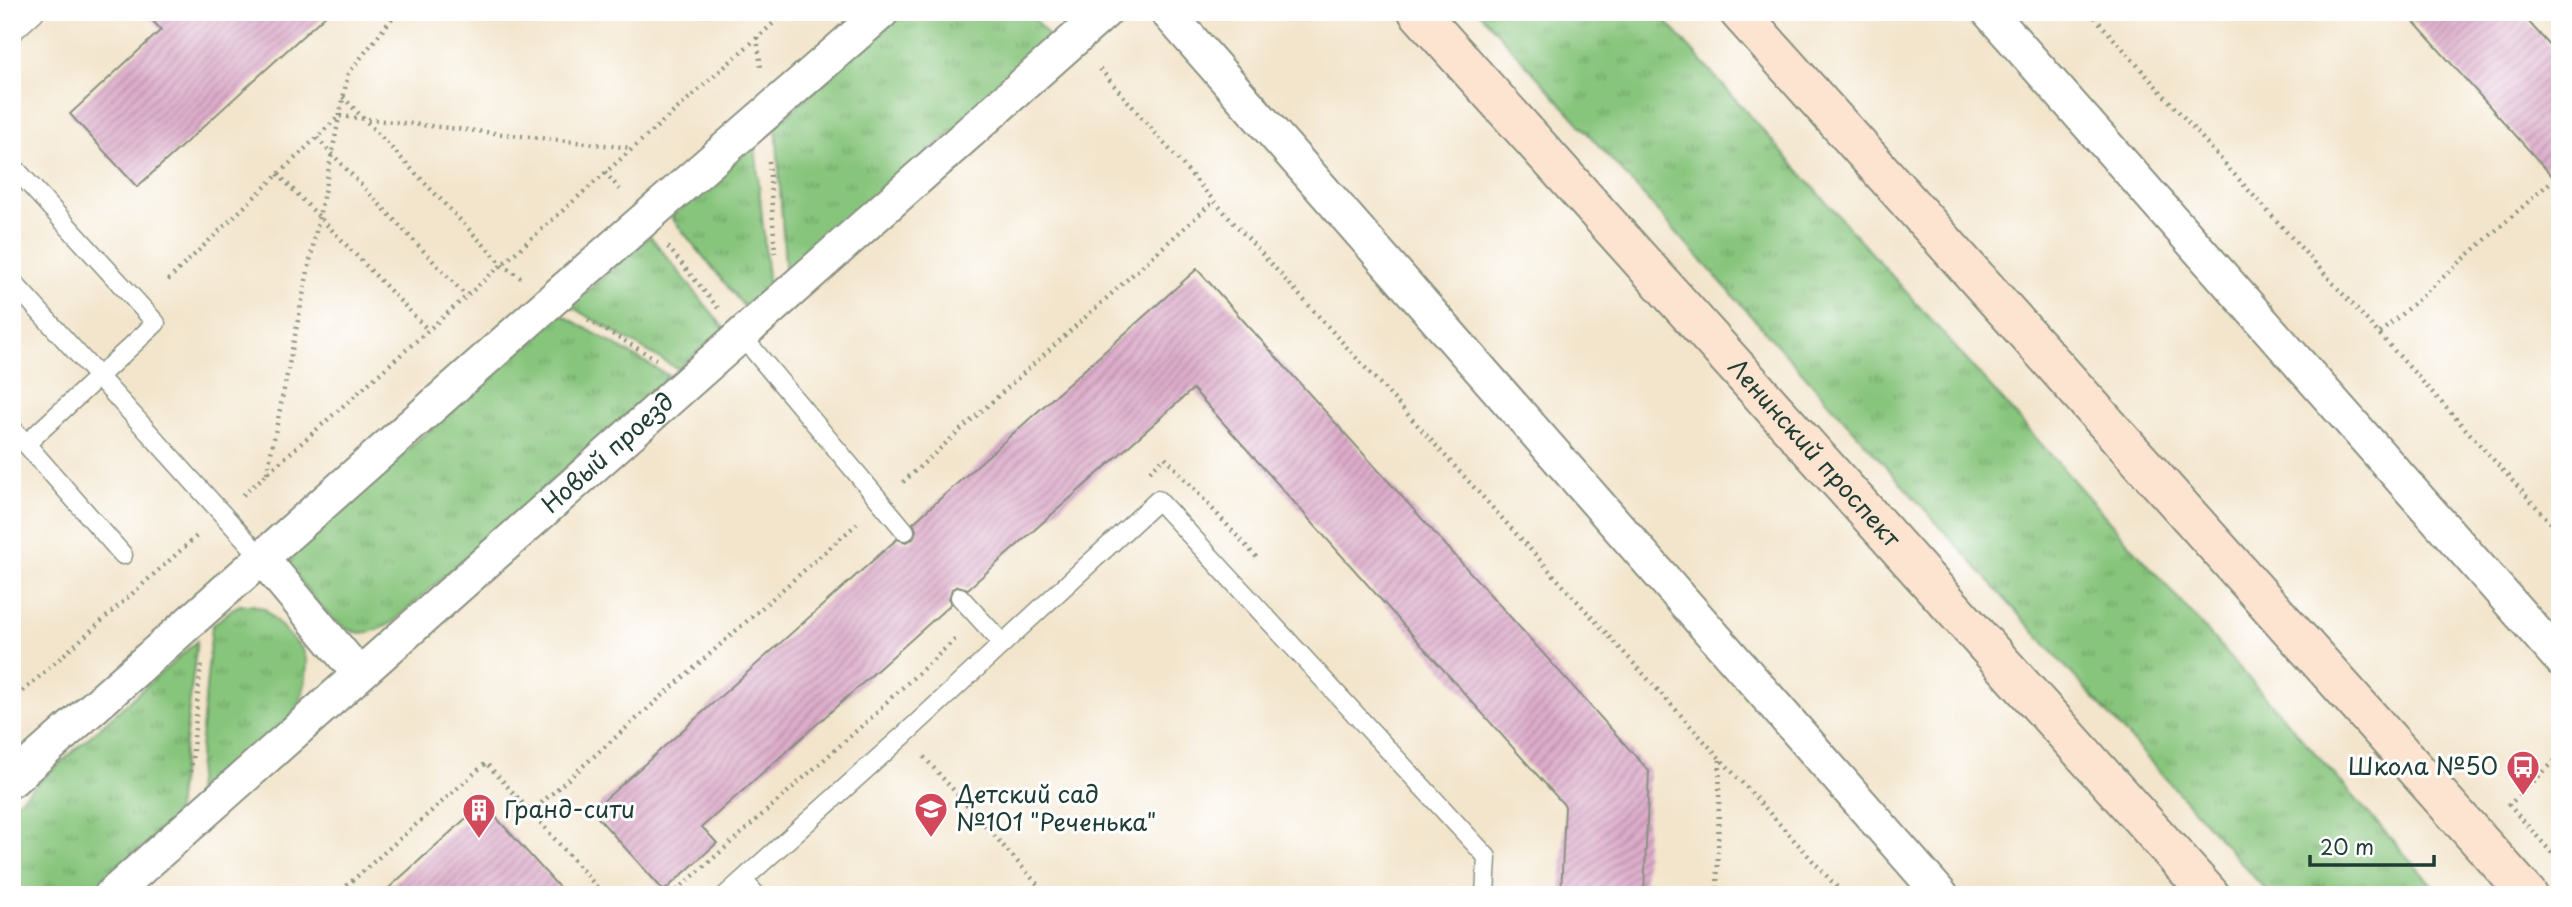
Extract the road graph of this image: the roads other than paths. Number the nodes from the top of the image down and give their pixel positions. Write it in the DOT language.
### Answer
graph roads {
  1 [pos="35,12"];
  2 [pos="882,12"];
  3 [pos="1105,12"];
  4 [pos="1167,12"];
  5 [pos="1418,12"];
  6 [pos="1739,12"];
  7 [pos="1989,12"];
  8 [pos="12,33"];
  9 [pos="12,165"];
  10 [pos="12,281"];
  11 [pos="741,335"];
  12 [pos="97,376"];
  13 [pos="12,428"];
  14 [pos="26,444"];
  15 [pos="905,531"];
  16 [pos="123,555"];
  17 [pos="262,559"];
  18 [pos="960,597"];
  19 [pos="1002,643"];
  20 [pos="2560,659"];
  21 [pos="359,674"];
  22 [pos="12,780"];
  23 [pos="743,880"];
  24 [pos="111,895"];
  25 [pos="726,895"];
  26 [pos="756,895"];
  27 [pos="1485,895"];
  28 [pos="1941,895"];
  29 [pos="2210,895"];
  30 [pos="2528,895"];
  1 -- 8 [label="lane"];
  2 -- 17 [label="street"];
  3 -- 11 [label="street, Новый проезд"];
  4 -- 28 [label="street"];
  5 -- 29 [label="main road, Ленинский проспект"];
  6 -- 30 [label="main road"];
  7 -- 20 [label="street"];
  9 -- 12 [label="lane"];
  10 -- 12 [label="lane"];
  11 -- 15 [label="lane"];
  11 -- 21 [label="street, Новый проезд"];
  12 -- 14 [label="lane"];
  12 -- 17 [label="lane"];
  13 -- 14 [label="lane"];
  14 -- 16 [label="lane"];
  17 -- 21 [label="street"];
  17 -- 22 [label="street"];
  18 -- 19 [label="lane"];
  19 -- 23 [label="lane"];
  19 -- 27 [label="lane"];
  21 -- 24 [label="street, Новый проезд"];
  23 -- 25 [label="lane"];
  23 -- 26 [label="lane"];
}
